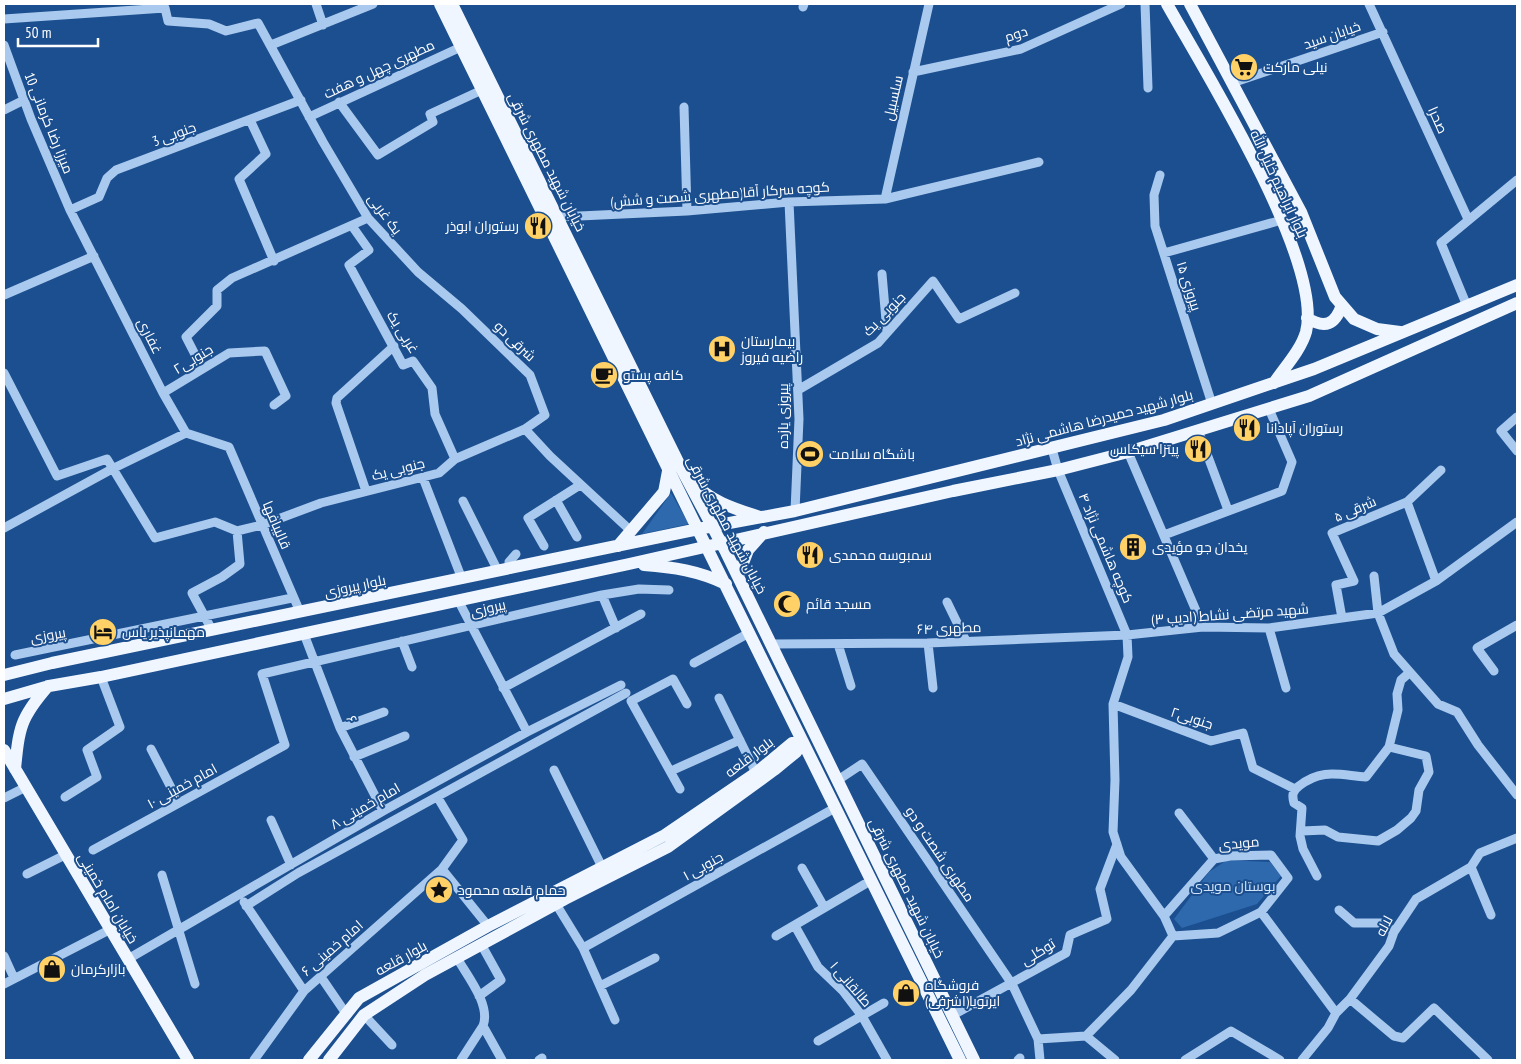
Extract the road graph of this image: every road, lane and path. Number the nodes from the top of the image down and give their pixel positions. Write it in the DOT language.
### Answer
graph roads {
  1 [pos="316,4"];
  2 [pos="374,4"];
  3 [pos="440,4"];
  4 [pos="452,4"];
  5 [pos="928,4"];
  6 [pos="1121,4"];
  7 [pos="1145,4"];
  8 [pos="1167,4"];
  9 [pos="1190,4"];
  10 [pos="1369,4"];
  11 [pos="4,19"];
  12 [pos="323,25"];
  13 [pos="1383,32"];
  14 [pos="4,45"];
  15 [pos="271,45"];
  16 [pos="461,47"];
  17 [pos="913,72"];
  18 [pos="1232,83"];
  19 [pos="1148,88"];
  20 [pos="482,90"];
  21 [pos="24,100"];
  22 [pos="301,100"];
  23 [pos="339,102"];
  24 [pos="684,107"];
  25 [pos="4,110"];
  26 [pos="310,117"];
  27 [pos="250,120"];
  28 [pos="1039,162"];
  29 [pos="1160,175"];
  30 [pos="1517,180"];
  31 [pos="885,199"];
  32 [pos="789,202"];
  33 [pos="70,210"];
  34 [pos="687,212"];
  35 [pos="558,217"];
  36 [pos="368,218"];
  37 [pos="1468,219"];
  38 [pos="1282,220"];
  39 [pos="352,226"];
  40 [pos="1164,253"];
  41 [pos="94,256"];
  42 [pos="274,261"];
  43 [pos="882,274"];
  44 [pos="1517,285"];
  45 [pos="1015,293"];
  46 [pos="4,295"];
  47 [pos="1517,303"];
  48 [pos="1342,305"];
  49 [pos="1467,306"];
  50 [pos="462,309"];
  51 [pos="1307,318"];
  52 [pos="887,332"];
  53 [pos="1403,332"];
  54 [pos="394,346"];
  55 [pos="202,368"];
  56 [pos="4,373"];
  57 [pos="1274,383"];
  58 [pos="798,390"];
  59 [pos="163,393"];
  60 [pos="274,404"];
  61 [pos="1212,404"];
  62 [pos="1269,409"];
  63 [pos="1517,417"];
  64 [pos="534,424"];
  65 [pos="525,429"];
  66 [pos="1198,430"];
  67 [pos="186,433"];
  68 [pos="1052,449"];
  69 [pos="1517,451"];
  70 [pos="1128,452"];
  71 [pos="455,459"];
  72 [pos="112,469"];
  73 [pos="674,470"];
  74 [pos="1058,470"];
  75 [pos="1442,470"];
  76 [pos="423,478"];
  77 [pos="580,485"];
  78 [pos="366,491"];
  79 [pos="556,500"];
  80 [pos="463,501"];
  81 [pos="1407,502"];
  82 [pos="1228,510"];
  83 [pos="794,511"];
  84 [pos="762,517"];
  85 [pos="1517,522"];
  86 [pos="262,525"];
  87 [pos="713,526"];
  88 [pos="4,528"];
  89 [pos="697,529"];
  90 [pos="237,530"];
  91 [pos="631,532"];
  92 [pos="764,532"];
  93 [pos="1164,535"];
  94 [pos="577,537"];
  95 [pos="721,543"];
  96 [pos="544,546"];
  97 [pos="615,547"];
  98 [pos="706,547"];
  99 [pos="516,554"];
  100 [pos="623,565"];
  101 [pos="511,569"];
  102 [pos="498,571"];
  103 [pos="738,576"];
  104 [pos="1374,576"];
  105 [pos="462,579"];
  106 [pos="1436,581"];
  107 [pos="726,584"];
  108 [pos="669,590"];
  109 [pos="602,595"];
  110 [pos="292,598"];
  111 [pos="458,600"];
  112 [pos="948,602"];
  113 [pos="300,612"];
  114 [pos="1378,613"];
  115 [pos="641,614"];
  116 [pos="206,617"];
  117 [pos="1342,618"];
  118 [pos="1517,625"];
  119 [pos="471,626"];
  120 [pos="1203,627"];
  121 [pos="616,628"];
  122 [pos="1269,628"];
  123 [pos="212,630"];
  124 [pos="749,633"];
  125 [pos="304,634"];
  126 [pos="1127,636"];
  127 [pos="402,641"];
  128 [pos="966,641"];
  129 [pos="928,643"];
  130 [pos="771,644"];
  131 [pos="838,644"];
  132 [pos="14,655"];
  133 [pos="314,662"];
  134 [pos="52,663"];
  135 [pos="694,663"];
  136 [pos="412,667"];
  137 [pos="4,670"];
  138 [pos="23,670"];
  139 [pos="1494,671"];
  140 [pos="1409,673"];
  141 [pos="4,675"];
  142 [pos="101,677"];
  143 [pos="621,685"];
  144 [pos="52,686"];
  145 [pos="851,686"];
  146 [pos="504,688"];
  147 [pos="933,688"];
  148 [pos="1286,688"];
  149 [pos="629,697"];
  150 [pos="719,698"];
  151 [pos="4,699"];
  152 [pos="687,704"];
  153 [pos="1113,704"];
  154 [pos="384,712"];
  155 [pos="340,728"];
  156 [pos="527,732"];
  157 [pos="405,736"];
  158 [pos="740,740"];
  159 [pos="803,742"];
  160 [pos="285,745"];
  161 [pos="1389,747"];
  162 [pos="151,749"];
  163 [pos="4,750"];
  164 [pos="354,758"];
  165 [pos="15,769"];
  166 [pos="554,770"];
  167 [pos="671,771"];
  168 [pos="756,773"];
  169 [pos="838,780"];
  170 [pos="26,787"];
  171 [pos="680,788"];
  172 [pos="1295,789"];
  173 [pos="1517,795"];
  174 [pos="65,797"];
  175 [pos="4,798"];
  176 [pos="438,798"];
  177 [pos="178,804"];
  178 [pos="835,808"];
  179 [pos="383,811"];
  180 [pos="1179,812"];
  181 [pos="271,820"];
  182 [pos="1302,831"];
  183 [pos="1517,838"];
  184 [pos="1117,844"];
  185 [pos="93,850"];
  186 [pos="65,855"];
  187 [pos="1214,859"];
  188 [pos="291,865"];
  189 [pos="602,867"];
  190 [pos="1471,867"];
  191 [pos="802,868"];
  192 [pos="442,869"];
  193 [pos="27,874"];
  194 [pos="162,874"];
  195 [pos="1318,876"];
  196 [pos="865,884"];
  197 [pos="239,896"];
  198 [pos="556,904"];
  199 [pos="246,906"];
  200 [pos="824,907"];
  201 [pos="1340,910"];
  202 [pos="1261,912"];
  203 [pos="1491,915"];
  204 [pos="1164,916"];
  205 [pos="488,926"];
  206 [pos="795,926"];
  207 [pos="110,929"];
  208 [pos="178,930"];
  209 [pos="1394,932"];
  210 [pos="776,936"];
  211 [pos="1173,936"];
  212 [pos="481,944"];
  213 [pos="584,948"];
  214 [pos="4,956"];
  215 [pos="457,958"];
  216 [pos="655,958"];
  217 [pos="128,959"];
  218 [pos="321,977"];
  219 [pos="14,978"];
  220 [pos="4,984"];
  221 [pos="195,984"];
  222 [pos="1012,984"];
  223 [pos="600,986"];
  224 [pos="304,992"];
  225 [pos="479,996"];
  226 [pos="1350,999"];
  227 [pos="884,1004"];
  228 [pos="1336,1013"];
  229 [pos="347,1015"];
  230 [pos="364,1015"];
  231 [pos="953,1015"];
  232 [pos="862,1016"];
  233 [pos="615,1020"];
  234 [pos="482,1026"];
  235 [pos="1086,1036"];
  236 [pos="1038,1039"];
  237 [pos="818,1041"];
  238 [pos="392,1045"];
  239 [pos="188,1060"];
  240 [pos="254,1060"];
  241 [pos="310,1060"];
  242 [pos="329,1060"];
  243 [pos="461,1060"];
  244 [pos="502,1060"];
  245 [pos="887,1060"];
  246 [pos="960,1060"];
  247 [pos="974,1060"];
  248 [pos="1040,1060"];
  249 [pos="1115,1060"];
  250 [pos="1185,1060"];
  251 [pos="1280,1060"];
  252 [pos="1302,1060"];
  253 [pos="1488,1060"];
  1 -- 12 [label="street"];
  2 -- 12 [label="street"];
  3 -- 16 [label="main road, خیابان شهید مطهری شرقی"];
  4 -- 35 [label="main road, خیابان شهید مطهری شرقی"];
  5 -- 17 [label="street, سلسبیل"];
  6 -- 17 [label="street, دوم"];
  7 -- 19 [label="street"];
  8 -- 38 [label="main road, بلوار ابراهیم خلیل الله"];
  9 -- 18 [label="main road, بلوار ابراهیم خلیل الله"];
  10 -- 13 [label="street, خیابان سید"];
  11 -- 15 [label="street, یک غربی"];
  12 -- 15 [label="street"];
  13 -- 18 [label="street, خیابان سید"];
  13 -- 37 [label="street, صحرا"];
  14 -- 21 [label="street, میرزا رضا کرمانی 10"];
  15 -- 22 [label="street, یک غربی"];
  16 -- 20 [label="main road, خیابان شهید مطهری شرقی"];
  16 -- 23 [label="street, مطهری چهل و هفت"];
  17 -- 31 [label="street, سلسبیل"];
  18 -- 48 [label="main road, بلوار ابراهیم خلیل الله"];
  20 -- 23 [label="street"];
  20 -- 73 [label="main road, خیابان شهید مطهری شرقی"];
  21 -- 25 [label="street"];
  21 -- 33 [label="street, میرزا رضا کرمانی 10"];
  22 -- 26 [label="street, یک غربی"];
  22 -- 27 [label="street, جنوبی 3"];
  23 -- 26 [label="street, مطهری چهل و هفت"];
  24 -- 34 [label="street"];
  26 -- 36 [label="street, یک غربی"];
  27 -- 33 [label="street, جنوبی 3"];
  27 -- 42 [label="street"];
  28 -- 31 [label="street, (مطهری شصت و شش)کوچه سرکار آقا"];
  29 -- 40 [label="street, پیروزی ۱۵"];
  30 -- 37 [label="street"];
  31 -- 32 [label="street, (مطهری شصت و شش)کوچه سرکار آقا"];
  32 -- 34 [label="street, (مطهری شصت و شش)کوچه سرکار آقا"];
  32 -- 58 [label="street, پیروزی یازده"];
  33 -- 41 [label="street, غفاری"];
  34 -- 35 [label="street, (مطهری شصت و شش)کوچه سرکار آقا"];
  35 -- 73 [label="main road, خیابان شهید مطهری شرقی"];
  36 -- 39 [label="street"];
  36 -- 50 [label="street, یک غربی"];
  37 -- 49 [label="street"];
  38 -- 40 [label="street"];
  38 -- 51 [label="main road, بلوار ابراهیم خلیل الله"];
  39 -- 42 [label="street"];
  39 -- 54 [label="street, غربی یک"];
  40 -- 61 [label="street, پیروزی ۱۵"];
  41 -- 46 [label="street"];
  41 -- 59 [label="street, غفاری"];
  42 -- 55 [label="street"];
  43 -- 52 [label="street"];
  44 -- 49 [label="main road, بلوار شهید حمیدرضا هاشمی نژاد"];
  45 -- 52 [label="street, جنوبی یک"];
  47 -- 62 [label="main road"];
  48 -- 51 [label="main road"];
  48 -- 53 [label="main road, بلوار ابراهیم خلیل الله"];
  49 -- 53 [label="main road, بلوار شهید حمیدرضا هاشمی نژاد"];
  50 -- 64 [label="street, شرقی دو"];
  51 -- 57 [label="main road, بلوار ابراهیم خلیل الله"];
  52 -- 58 [label="street, جنوبی یک"];
  53 -- 57 [label="main road, بلوار شهید حمیدرضا هاشمی نژاد"];
  54 -- 71 [label="street, غربی یک"];
  54 -- 78 [label="street"];
  55 -- 59 [label="street, جنوبی۲"];
  55 -- 60 [label="street, جنوبی۲"];
  56 -- 72 [label="street"];
  57 -- 61 [label="main road, بلوار شهید حمیدرضا هاشمی نژاد"];
  58 -- 83 [label="street, پیروزی یازده"];
  59 -- 67 [label="street, غفاری"];
  61 -- 68 [label="main road, بلوار شهید حمیدرضا هاشمی نژاد"];
  62 -- 66 [label="main road"];
  62 -- 82 [label="street"];
  63 -- 69 [label="street"];
  64 -- 65 [label="street, جنوبی یک"];
  65 -- 71 [label="street, جنوبی یک"];
  65 -- 77 [label="street"];
  66 -- 70 [label="main road"];
  66 -- 82 [label="street"];
  67 -- 72 [label="street"];
  67 -- 86 [label="street, قالیبافها"];
  68 -- 74 [label="street, کوچه هاشمی نژاد ۴"];
  68 -- 83 [label="main road, بلوار شهید حمیدرضا هاشمی نژاد"];
  70 -- 74 [label="main road"];
  70 -- 93 [label="street"];
  71 -- 76 [label="street, جنوبی یک"];
  72 -- 88 [label="street"];
  72 -- 90 [label="street"];
  73 -- 84 [label="main road"];
  73 -- 87 [label="main road, خیابان شهید مطهری شرقی"];
  73 -- 89 [label="main road, خیابان شهید مطهری شرقی"];
  73 -- 91 [label="main road"];
  74 -- 92 [label="main road"];
  74 -- 126 [label="street, کوچه هاشمی نژاد ۴"];
  75 -- 81 [label="street"];
  76 -- 78 [label="street, جنوبی یک"];
  76 -- 105 [label="street"];
  77 -- 79 [label="street"];
  77 -- 91 [label="street"];
  78 -- 86 [label="street, جنوبی یک"];
  79 -- 94 [label="street"];
  79 -- 96 [label="street"];
  80 -- 102 [label="street"];
  81 -- 106 [label="street"];
  81 -- 117 [label="street, ۵ شرقی"];
  82 -- 93 [label="street"];
  83 -- 84 [label="main road, بلوار شهید حمیدرضا هاشمی نژاد"];
  84 -- 87 [label="main road, بلوار شهید حمیدرضا هاشمی نژاد"];
  85 -- 106 [label="street, شهید مرتضی نشاط (ادیب ۳)"];
  86 -- 90 [label="street, جنوبی یک"];
  86 -- 110 [label="street, قالیبافها"];
  87 -- 89 [label="main road, بلوار پیروزی"];
  87 -- 95 [label="main road, خیابان شهید مطهری شرقی"];
  89 -- 97 [label="main road, بلوار پیروزی"];
  89 -- 98 [label="main road, خیابان شهید مطهری شرقی"];
  90 -- 116 [label="street"];
  91 -- 97 [label="main road"];
  92 -- 95 [label="main road"];
  92 -- 103 [label="main road"];
  93 -- 120 [label="street"];
  95 -- 98 [label="main road"];
  95 -- 103 [label="main road, خیابان شهید مطهری شرقی"];
  97 -- 100 [label="main road"];
  97 -- 101 [label="main road, بلوار پیروزی"];
  98 -- 100 [label="main road"];
  98 -- 107 [label="main road, خیابان شهید مطهری شرقی"];
  99 -- 101 [label="street"];
  100 -- 107 [label="main road"];
  100 -- 111 [label="main road"];
  101 -- 102 [label="main road, بلوار پیروزی"];
  102 -- 105 [label="main road, بلوار پیروزی"];
  103 -- 130 [label="main road, خیابان شهید مطهری شرقی"];
  104 -- 114 [label="street"];
  105 -- 113 [label="main road, بلوار پیروزی"];
  106 -- 114 [label="street, شهید مرتضی نشاط (ادیب ۳)"];
  107 -- 124 [label="main road, خیابان شهید مطهری شرقی"];
  108 -- 109 [label="street, پیروزی"];
  109 -- 119 [label="street, پیروزی"];
  109 -- 121 [label="street"];
  110 -- 113 [label="street, قالیبافها"];
  110 -- 116 [label="street, پیروزی"];
  111 -- 119 [label="street"];
  111 -- 125 [label="main road"];
  112 -- 128 [label="street"];
  113 -- 123 [label="main road, بلوار پیروزی"];
  114 -- 117 [label="street, شهید مرتضی نشاط (ادیب ۳)"];
  114 -- 140 [label="street"];
  115 -- 121 [label="street"];
  116 -- 123 [label="street"];
  116 -- 132 [label="street, پیروزی"];
  117 -- 122 [label="street, شهید مرتضی نشاط (ادیب ۳)"];
  118 -- 139 [label="street"];
  119 -- 127 [label="street, پیروزی"];
  119 -- 146 [label="street"];
  120 -- 122 [label="street, شهید مرتضی نشاط (ادیب ۳)"];
  120 -- 126 [label="street, شهید مرتضی نشاط (ادیب ۳)"];
  121 -- 146 [label="street"];
  122 -- 148 [label="street"];
  123 -- 134 [label="main road, بلوار پیروزی"];
  124 -- 135 [label="street"];
  124 -- 159 [label="main road, خیابان شهید مطهری شرقی"];
  125 -- 133 [label="street, ۶"];
  125 -- 142 [label="main road"];
  126 -- 128 [label="street, مطهری ۶۴"];
  126 -- 153 [label="street, کوچه هاشمی نژاد ۴"];
  127 -- 133 [label="street, پیروزی"];
  127 -- 136 [label="street"];
  128 -- 129 [label="street, مطهری ۶۴"];
  129 -- 131 [label="street, مطهری ۶۴"];
  129 -- 147 [label="street"];
  130 -- 131 [label="street, مطهری ۶۴"];
  130 -- 169 [label="main road, خیابان شهید مطهری شرقی"];
  131 -- 145 [label="street"];
  133 -- 155 [label="street, ۶"];
  133 -- 160 [label="street, پیروزی"];
  134 -- 138 [label="main road, بلوار پیروزی"];
  134 -- 144 [label="main road"];
  137 -- 138 [label="main road"];
  138 -- 141 [label="main road, بلوار پیروزی"];
  140 -- 161 [label="street"];
  140 -- 173 [label="street"];
  142 -- 144 [label="main road"];
  142 -- 174 [label="street"];
  143 -- 156 [label="street, امام خمینی ۸"];
  144 -- 151 [label="main road"];
  144 -- 165 [label="main road"];
  146 -- 156 [label="street"];
  149 -- 152 [label="street"];
  149 -- 167 [label="street"];
  149 -- 176 [label="street"];
  150 -- 158 [label="street"];
  153 -- 172 [label="street, جنوبی۲"];
  153 -- 184 [label="street, کوچه هاشمی نژاد ۴"];
  154 -- 155 [label="street"];
  155 -- 164 [label="street, ۶"];
  156 -- 179 [label="street, امام خمینی ۸"];
  157 -- 164 [label="street"];
  158 -- 167 [label="street"];
  158 -- 168 [label="street"];
  159 -- 168 [label="main road, بلوار قلعه"];
  159 -- 178 [label="main road, خیابان شهید مطهری شرقی"];
  159 -- 198 [label="main road, بلوار قلعه"];
  160 -- 177 [label="street, امام خمینی ۱۰"];
  161 -- 172 [label="street"];
  161 -- 182 [label="street"];
  162 -- 177 [label="street"];
  163 -- 165 [label="main road, خیابان امام خمینی"];
  164 -- 179 [label="street, ۶"];
  165 -- 170 [label="main road, خیابان امام خمینی"];
  166 -- 189 [label="street"];
  167 -- 171 [label="street"];
  168 -- 189 [label="main road, بلوار قلعه"];
  169 -- 222 [label="street, مطهری شصت و دو"];
  169 -- 231 [label="main road, خیابان شهید مطهری شرقی"];
  170 -- 175 [label="street"];
  170 -- 186 [label="main road, خیابان امام خمینی"];
  172 -- 182 [label="street"];
  176 -- 192 [label="street, امام خمینی ۶"];
  176 -- 199 [label="street"];
  177 -- 185 [label="street, امام خمینی ۱۰"];
  178 -- 213 [label="street, ۱ جنوبی"];
  178 -- 246 [label="main road, خیابان شهید مطهری شرقی"];
  179 -- 188 [label="street, امام خمینی ۸"];
  180 -- 187 [label="street"];
  181 -- 188 [label="street"];
  182 -- 195 [label="street"];
  183 -- 190 [label="street, لاله"];
  184 -- 204 [label="street"];
  184 -- 222 [label="street, توکلی"];
  186 -- 193 [label="street"];
  186 -- 207 [label="main road, خیابان امام خمینی"];
  187 -- 202 [label="street, مویدی"];
  187 -- 204 [label="street, مویدی"];
  188 -- 197 [label="street, امام خمینی ۸"];
  189 -- 205 [label="main road, بلوار قلعه"];
  190 -- 203 [label="street"];
  190 -- 209 [label="street, لاله"];
  191 -- 200 [label="street"];
  192 -- 205 [label="street"];
  192 -- 218 [label="street, امام خمینی ۶"];
  194 -- 208 [label="street"];
  196 -- 200 [label="street"];
  197 -- 199 [label="street"];
  197 -- 208 [label="street, امام خمینی ۸"];
  198 -- 212 [label="main road, بلوار قلعه"];
  198 -- 213 [label="street"];
  199 -- 224 [label="street"];
  200 -- 206 [label="street"];
  201 -- 209 [label="street"];
  202 -- 211 [label="street, مویدی"];
  202 -- 228 [label="street"];
  204 -- 211 [label="street"];
  205 -- 229 [label="main road, بلوار قلعه"];
  206 -- 210 [label="street"];
  206 -- 232 [label="street, طالقانی ۱"];
  207 -- 217 [label="main road, خیابان امام خمینی"];
  207 -- 219 [label="street"];
  208 -- 217 [label="street, امام خمینی ۸"];
  208 -- 221 [label="street"];
  209 -- 226 [label="street, لاله"];
  211 -- 235 [label="street"];
  212 -- 215 [label="main road, بلوار قلعه"];
  212 -- 225 [label="street"];
  213 -- 223 [label="street"];
  214 -- 219 [label="street"];
  215 -- 225 [label="street"];
  215 -- 230 [label="main road, بلوار قلعه"];
  216 -- 223 [label="street"];
  217 -- 239 [label="main road, خیابان امام خمینی"];
  218 -- 224 [label="street, امام خمینی ۶"];
  218 -- 229 [label="street"];
  219 -- 220 [label="street"];
  222 -- 231 [label="street"];
  222 -- 236 [label="street"];
  223 -- 233 [label="street"];
  224 -- 240 [label="street, امام خمینی ۶"];
  225 -- 234 [label="street"];
  226 -- 228 [label="street, لاله"];
  226 -- 253 [label="street"];
  227 -- 232 [label="street"];
  228 -- 252 [label="street, لاله"];
  229 -- 241 [label="main road, بلوار قلعه"];
  230 -- 238 [label="street"];
  230 -- 242 [label="main road, بلوار قلعه"];
  231 -- 247 [label="main road, خیابان شهید مطهری شرقی"];
  232 -- 237 [label="street"];
  232 -- 245 [label="street, طالقانی ۱"];
  234 -- 243 [label="street"];
  234 -- 244 [label="street"];
  235 -- 236 [label="street"];
  235 -- 249 [label="street"];
  236 -- 248 [label="street"];
  250 -- 251 [label="street"];
}
